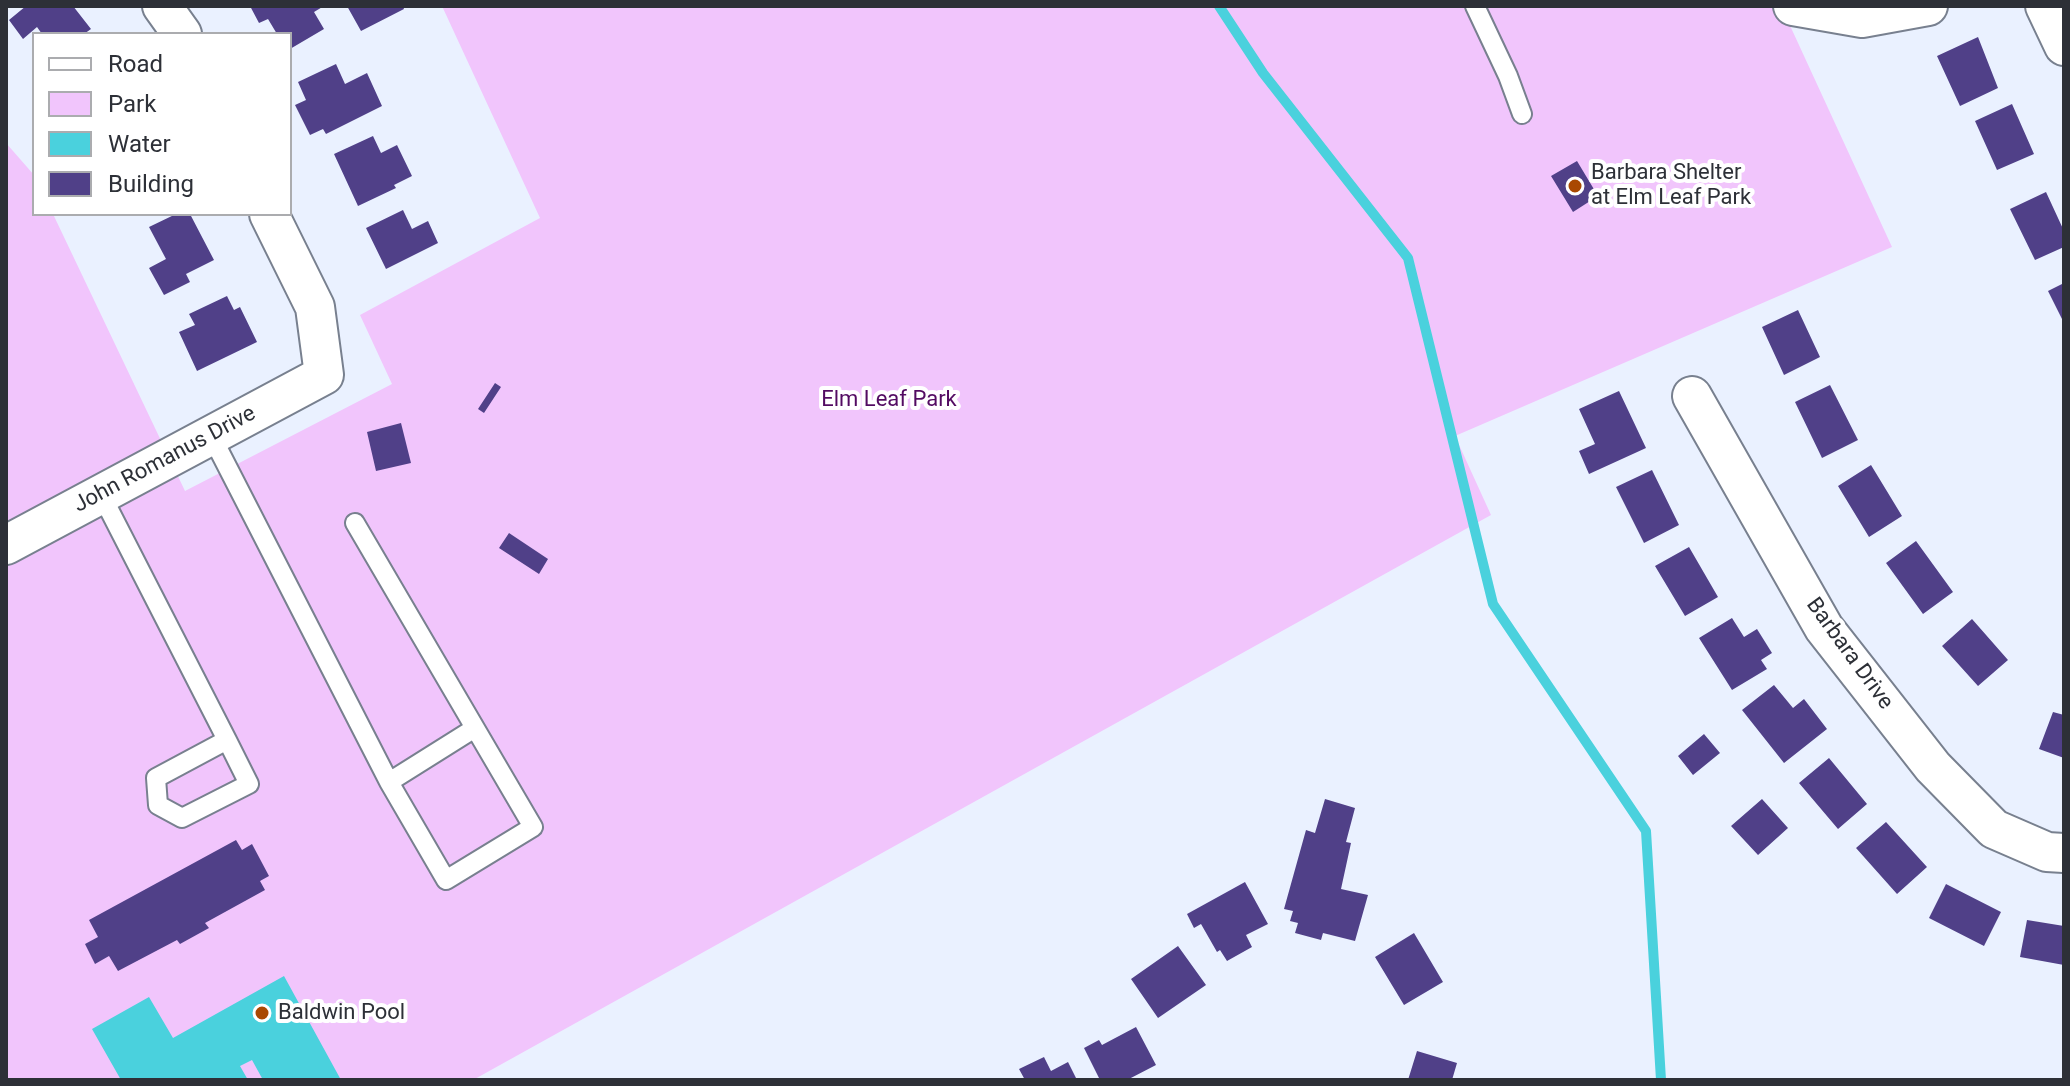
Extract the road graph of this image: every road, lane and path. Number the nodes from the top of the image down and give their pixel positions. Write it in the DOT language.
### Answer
graph roads {
  1 [pos="162,6"];
  2 [pos="1475,6"];
  3 [pos="1793,6"];
  4 [pos="1928,6"];
  5 [pos="2045,6"];
  6 [pos="181,32"];
  7 [pos="2064,46"];
  8 [pos="1522,114"];
  9 [pos="270,216"];
  10 [pos="1692,396"];
  11 [pos="211,435"];
  12 [pos="101,494"];
  13 [pos="355,523"];
  14 [pos="6,545"];
  15 [pos="475,728"];
  16 [pos="227,740"];
  17 [pos="389,782"];
  18 [pos="2064,853"];
  1 -- 6 [label="street"];
  2 -- 8 [label="lane"];
  3 -- 4 [label="street"];
  5 -- 7 [label="street"];
  9 -- 11 [label="street, John Romanus Drive"];
  10 -- 18 [label="street, Barbara Drive"];
  11 -- 12 [label="street, John Romanus Drive"];
  11 -- 17 [label="lane"];
  12 -- 14 [label="street, John Romanus Drive"];
  12 -- 16 [label="lane"];
  13 -- 15 [label="lane"];
  15 -- 17 [label="lane"];
  15 -- 17 [label="lane"];
  16 -- 16 [label="lane"];
}
